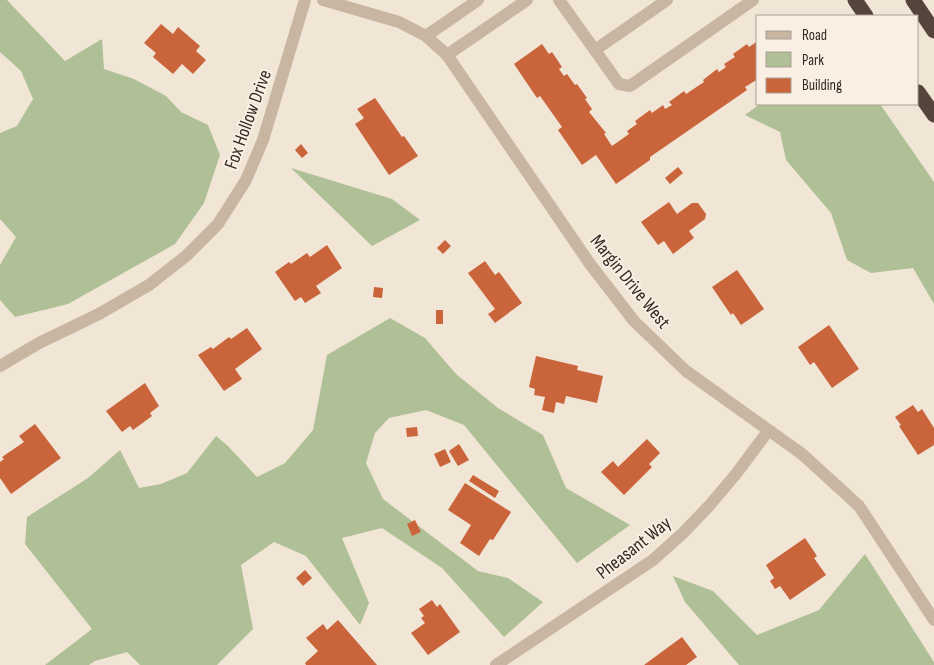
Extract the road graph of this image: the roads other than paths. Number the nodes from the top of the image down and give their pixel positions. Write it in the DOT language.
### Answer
graph roads {
  1 [pos="305,0"];
  2 [pos="323,0"];
  3 [pos="478,0"];
  4 [pos="527,0"];
  5 [pos="560,0"];
  6 [pos="667,0"];
  7 [pos="753,0"];
  8 [pos="855,0"];
  9 [pos="913,0"];
  10 [pos="865,15"];
  11 [pos="934,31"];
  12 [pos="426,36"];
  13 [pos="595,50"];
  14 [pos="447,55"];
  15 [pos="919,93"];
  16 [pos="934,115"];
  17 [pos="0,366"];
  18 [pos="768,431"];
  19 [pos="934,620"];
  20 [pos="496,665"];
  1 -- 17 [label="street, Fox Hollow Drive"];
  2 -- 12 [label="street, Margin Drive West"];
  3 -- 12 [label="street"];
  4 -- 14 [label="street"];
  5 -- 13 [label="street"];
  6 -- 13 [label="street"];
  7 -- 13 [label="street"];
  8 -- 10 [label="highway"];
  9 -- 11 [label="highway"];
  12 -- 14 [label="street, Margin Drive West"];
  14 -- 18 [label="street, Margin Drive West"];
  15 -- 16 [label="highway"];
  18 -- 19 [label="street, Margin Drive West"];
  18 -- 20 [label="street, Pheasant Way"];
}
